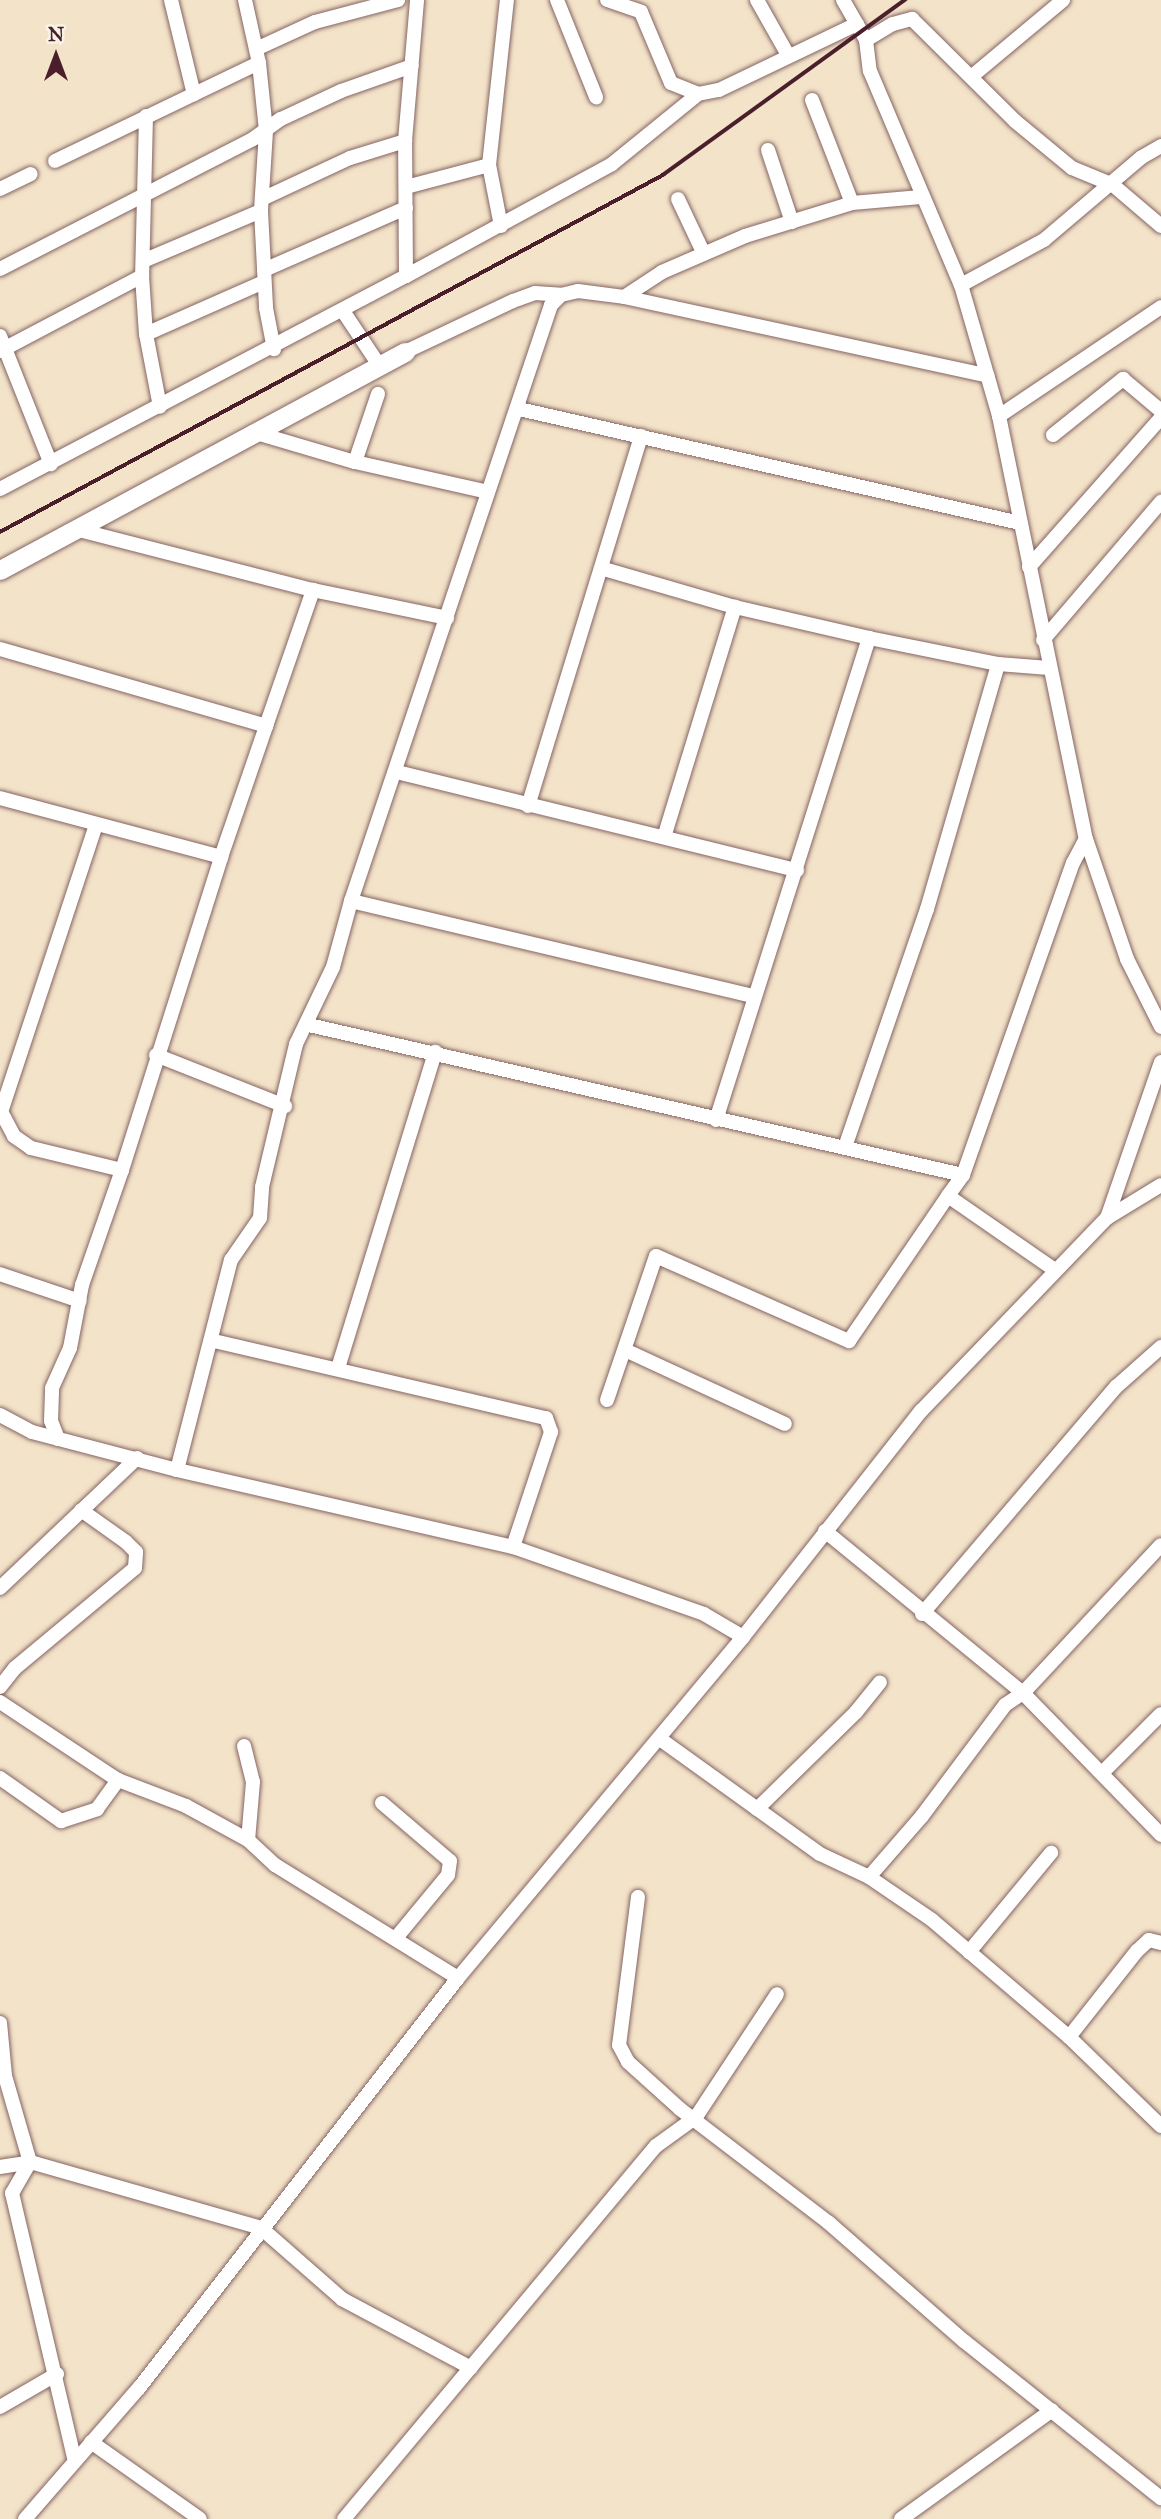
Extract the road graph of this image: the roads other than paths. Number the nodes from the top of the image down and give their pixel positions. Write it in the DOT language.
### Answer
graph roads {
  1 [pos="171,0"];
  2 [pos="245,0"];
  3 [pos="398,0"];
  4 [pos="417,0"];
  5 [pos="507,0"];
  6 [pos="557,0"];
  7 [pos="607,0"];
  8 [pos="757,0"];
  9 [pos="1063,0"];
  10 [pos="849,2"];
  11 [pos="857,24"];
  12 [pos="866,40"];
  13 [pos="788,55"];
  14 [pos="257,56"];
  15 [pos="412,66"];
  16 [pos="971,77"];
  17 [pos="194,94"];
  18 [pos="698,94"];
  19 [pos="596,97"];
  20 [pos="812,100"];
  21 [pos="146,116"];
  22 [pos="266,131"];
  23 [pos="405,141"];
  24 [pos="1161,146"];
  25 [pos="768,150"];
  26 [pos="55,161"];
  27 [pos="489,165"];
  28 [pos="31,174"];
  29 [pos="1112,185"];
  30 [pos="406,187"];
  31 [pos="0,190"];
  32 [pos="146,192"];
  33 [pos="920,197"];
  34 [pos="678,199"];
  35 [pos="852,203"];
  36 [pos="262,205"];
  37 [pos="406,208"];
  38 [pos="792,222"];
  39 [pos="501,226"];
  40 [pos="1161,226"];
  41 [pos="703,252"];
  42 [pos="143,261"];
  43 [pos="0,269"];
  44 [pos="142,276"];
  45 [pos="264,276"];
  46 [pos="406,276"];
  47 [pos="961,285"];
  48 [pos="561,295"];
  49 [pos="624,297"];
  50 [pos="1161,307"];
  51 [pos="343,311"];
  52 [pos="146,334"];
  53 [pos="2,345"];
  54 [pos="274,349"];
  55 [pos="405,352"];
  56 [pos="379,365"];
  57 [pos="988,376"];
  58 [pos="378,394"];
  59 [pos="160,407"];
  60 [pos="519,409"];
  61 [pos="1161,411"];
  62 [pos="999,416"];
  63 [pos="1161,418"];
  64 [pos="253,432"];
  65 [pos="1053,435"];
  66 [pos="641,436"];
  67 [pos="355,462"];
  68 [pos="51,464"];
  69 [pos="0,489"];
  70 [pos="488,492"];
  71 [pos="1161,502"];
  72 [pos="1020,523"];
  73 [pos="79,530"];
  74 [pos="1029,567"];
  75 [pos="604,569"];
  76 [pos="0,570"];
  77 [pos="313,590"];
  78 [pos="735,607"];
  79 [pos="447,618"];
  80 [pos="869,638"];
  81 [pos="1043,640"];
  82 [pos="0,649"];
  83 [pos="998,664"];
  84 [pos="1049,668"];
  85 [pos="266,726"];
  86 [pos="397,772"];
  87 [pos="0,798"];
  88 [pos="528,806"];
  89 [pos="96,824"];
  90 [pos="665,834"];
  91 [pos="1086,839"];
  92 [pos="221,857"];
  93 [pos="797,870"];
  94 [pos="351,901"];
  95 [pos="754,996"];
  96 [pos="309,1025"];
  97 [pos="1161,1027"];
  98 [pos="435,1052"];
  99 [pos="156,1055"];
  100 [pos="1161,1062"];
  101 [pos="285,1106"];
  102 [pos="716,1120"];
  103 [pos="7,1134"];
  104 [pos="845,1147"];
  105 [pos="122,1170"];
  106 [pos="963,1175"];
  107 [pos="1161,1185"];
  108 [pos="948,1196"];
  109 [pos="1107,1218"];
  110 [pos="1055,1270"];
  111 [pos="0,1273"];
  112 [pos="80,1301"];
  113 [pos="214,1341"];
  114 [pos="1161,1347"];
  115 [pos="625,1350"];
  116 [pos="338,1368"];
  117 [pos="607,1400"];
  118 [pos="0,1416"];
  119 [pos="785,1424"];
  120 [pos="58,1439"];
  121 [pos="136,1458"];
  122 [pos="177,1470"];
  123 [pos="81,1510"];
  124 [pos="825,1531"];
  125 [pos="1161,1545"];
  126 [pos="513,1547"];
  127 [pos="0,1588"];
  128 [pos="922,1614"];
  129 [pos="743,1637"];
  130 [pos="880,1682"];
  131 [pos="0,1687"];
  132 [pos="1023,1693"];
  133 [pos="0,1702"];
  134 [pos="1161,1714"];
  135 [pos="660,1739"];
  136 [pos="244,1746"];
  137 [pos="1102,1773"];
  138 [pos="0,1778"];
  139 [pos="118,1780"];
  140 [pos="382,1803"];
  141 [pos="757,1809"];
  142 [pos="1161,1835"];
  143 [pos="247,1840"];
  144 [pos="1051,1853"];
  145 [pos="869,1877"];
  146 [pos="638,1897"];
  147 [pos="395,1939"];
  148 [pos="1161,1943"];
  149 [pos="969,1952"];
  150 [pos="458,1978"];
  151 [pos="777,1994"];
  152 [pos="0,2023"];
  153 [pos="1069,2037"];
  154 [pos="696,2118"];
  155 [pos="1161,2126"];
  156 [pos="30,2162"];
  157 [pos="0,2166"];
  158 [pos="261,2228"];
  159 [pos="471,2368"];
  160 [pos="57,2374"];
  161 [pos="0,2407"];
  162 [pos="1052,2410"];
  163 [pos="91,2442"];
  164 [pos="74,2458"];
  165 [pos="1161,2498"];
  166 [pos="25,2519"];
  167 [pos="200,2519"];
  168 [pos="344,2519"];
  169 [pos="901,2519"];
  1 -- 17 [label="street"];
  2 -- 14 [label="street"];
  3 -- 14 [label="street"];
  4 -- 15 [label="street"];
  5 -- 27 [label="street"];
  6 -- 19 [label="street"];
  7 -- 18 [label="street"];
  8 -- 13 [label="street"];
  9 -- 16 [label="street"];
  10 -- 11 [label="street"];
  11 -- 12 [label="street"];
  11 -- 13 [label="street"];
  12 -- 16 [label="street"];
  12 -- 33 [label="street"];
  13 -- 18 [label="street"];
  14 -- 17 [label="street"];
  14 -- 22 [label="street"];
  15 -- 22 [label="street"];
  15 -- 23 [label="street"];
  16 -- 29 [label="street"];
  17 -- 21 [label="street"];
  18 -- 39 [label="street"];
  20 -- 35 [label="street"];
  21 -- 26 [label="street"];
  21 -- 32 [label="street"];
  22 -- 32 [label="street"];
  22 -- 36 [label="street"];
  23 -- 30 [label="street"];
  23 -- 36 [label="street"];
  24 -- 29 [label="street"];
  25 -- 38 [label="street"];
  27 -- 30 [label="street"];
  27 -- 39 [label="street"];
  28 -- 31 [label="street"];
  29 -- 40 [label="street"];
  29 -- 47 [label="street"];
  30 -- 37 [label="street"];
  32 -- 42 [label="street"];
  32 -- 43 [label="street"];
  33 -- 35 [label="street"];
  33 -- 47 [label="street"];
  34 -- 41 [label="street"];
  35 -- 38 [label="street"];
  36 -- 42 [label="street"];
  36 -- 45 [label="street"];
  37 -- 45 [label="street"];
  37 -- 46 [label="street"];
  38 -- 41 [label="street"];
  39 -- 46 [label="street"];
  41 -- 49 [label="street"];
  42 -- 44 [label="street"];
  44 -- 52 [label="street"];
  44 -- 53 [label="street"];
  45 -- 52 [label="street"];
  45 -- 54 [label="street"];
  46 -- 51 [label="street"];
  47 -- 57 [label="street"];
  48 -- 49 [label="street"];
  48 -- 55 [label="street"];
  48 -- 60 [label="street"];
  49 -- 57 [label="street"];
  50 -- 62 [label="street"];
  51 -- 54 [label="street"];
  51 -- 56 [label="street"];
  52 -- 59 [label="street"];
  53 -- 68 [label="street"];
  54 -- 59 [label="street"];
  55 -- 56 [label="main road"];
  56 -- 64 [label="main road"];
  57 -- 62 [label="street"];
  58 -- 67 [label="street"];
  59 -- 68 [label="street"];
  60 -- 66 [label="street"];
  60 -- 70 [label="street"];
  61 -- 65 [label="street"];
  62 -- 72 [label="street"];
  63 -- 74 [label="street"];
  64 -- 67 [label="street"];
  64 -- 73 [label="main road"];
  66 -- 72 [label="street"];
  66 -- 75 [label="street"];
  67 -- 70 [label="street"];
  68 -- 69 [label="street"];
  70 -- 79 [label="street"];
  71 -- 81 [label="street"];
  72 -- 74 [label="street"];
  73 -- 76 [label="main road"];
  73 -- 77 [label="street"];
  74 -- 81 [label="street"];
  75 -- 78 [label="street"];
  75 -- 88 [label="street"];
  77 -- 79 [label="street"];
  77 -- 85 [label="street"];
  78 -- 80 [label="street"];
  78 -- 90 [label="street"];
  79 -- 86 [label="street"];
  80 -- 83 [label="street"];
  80 -- 93 [label="street"];
  81 -- 84 [label="street"];
  82 -- 85 [label="street"];
  83 -- 84 [label="street"];
  83 -- 104 [label="street"];
  84 -- 91 [label="street"];
  85 -- 92 [label="street"];
  86 -- 88 [label="street"];
  86 -- 94 [label="street"];
  87 -- 89 [label="street"];
  88 -- 90 [label="street"];
  89 -- 92 [label="street"];
  89 -- 103 [label="street"];
  90 -- 93 [label="street"];
  91 -- 97 [label="street"];
  91 -- 106 [label="street"];
  92 -- 99 [label="street"];
  93 -- 95 [label="street"];
  94 -- 95 [label="street"];
  94 -- 96 [label="street"];
  95 -- 102 [label="street"];
  96 -- 98 [label="street"];
  96 -- 101 [label="street"];
  98 -- 102 [label="street"];
  98 -- 116 [label="street"];
  99 -- 101 [label="street"];
  99 -- 105 [label="street"];
  100 -- 109 [label="street"];
  101 -- 113 [label="street"];
  102 -- 104 [label="street"];
  103 -- 105 [label="street"];
  104 -- 106 [label="street"];
  105 -- 112 [label="street"];
  106 -- 108 [label="street"];
  107 -- 109 [label="street"];
  108 -- 110 [label="street"];
  108 -- 115 [label="street"];
  109 -- 110 [label="street"];
  110 -- 124 [label="street"];
  111 -- 112 [label="street"];
  112 -- 120 [label="street"];
  113 -- 116 [label="street"];
  113 -- 122 [label="street"];
  114 -- 128 [label="street"];
  115 -- 117 [label="street"];
  115 -- 119 [label="street"];
  116 -- 126 [label="street"];
  118 -- 120 [label="street"];
  120 -- 121 [label="street"];
  121 -- 122 [label="street"];
  121 -- 123 [label="street"];
  122 -- 126 [label="street"];
  123 -- 127 [label="street"];
  123 -- 131 [label="street"];
  124 -- 128 [label="street"];
  124 -- 129 [label="street"];
  125 -- 132 [label="street"];
  126 -- 129 [label="street"];
  128 -- 132 [label="street"];
  129 -- 135 [label="street"];
  130 -- 141 [label="street"];
  132 -- 137 [label="street"];
  132 -- 145 [label="street"];
  133 -- 139 [label="street"];
  134 -- 137 [label="street"];
  135 -- 141 [label="street"];
  135 -- 150 [label="street"];
  136 -- 143 [label="street"];
  137 -- 142 [label="street"];
  138 -- 139 [label="street"];
  139 -- 143 [label="street"];
  140 -- 147 [label="street"];
  141 -- 145 [label="street"];
  143 -- 147 [label="street"];
  144 -- 149 [label="street"];
  145 -- 149 [label="street"];
  146 -- 154 [label="street"];
  147 -- 150 [label="street"];
  148 -- 153 [label="street"];
  149 -- 153 [label="street"];
  150 -- 158 [label="street"];
  151 -- 154 [label="street"];
  152 -- 156 [label="street"];
  153 -- 155 [label="street"];
  154 -- 159 [label="street"];
  154 -- 162 [label="street"];
  156 -- 157 [label="street"];
  156 -- 158 [label="street"];
  156 -- 160 [label="street"];
  158 -- 159 [label="street"];
  158 -- 163 [label="street"];
  159 -- 168 [label="street"];
  160 -- 161 [label="street"];
  160 -- 164 [label="street"];
  162 -- 165 [label="street"];
  162 -- 169 [label="street"];
  163 -- 164 [label="street"];
  163 -- 167 [label="street"];
  164 -- 166 [label="street"];
}
